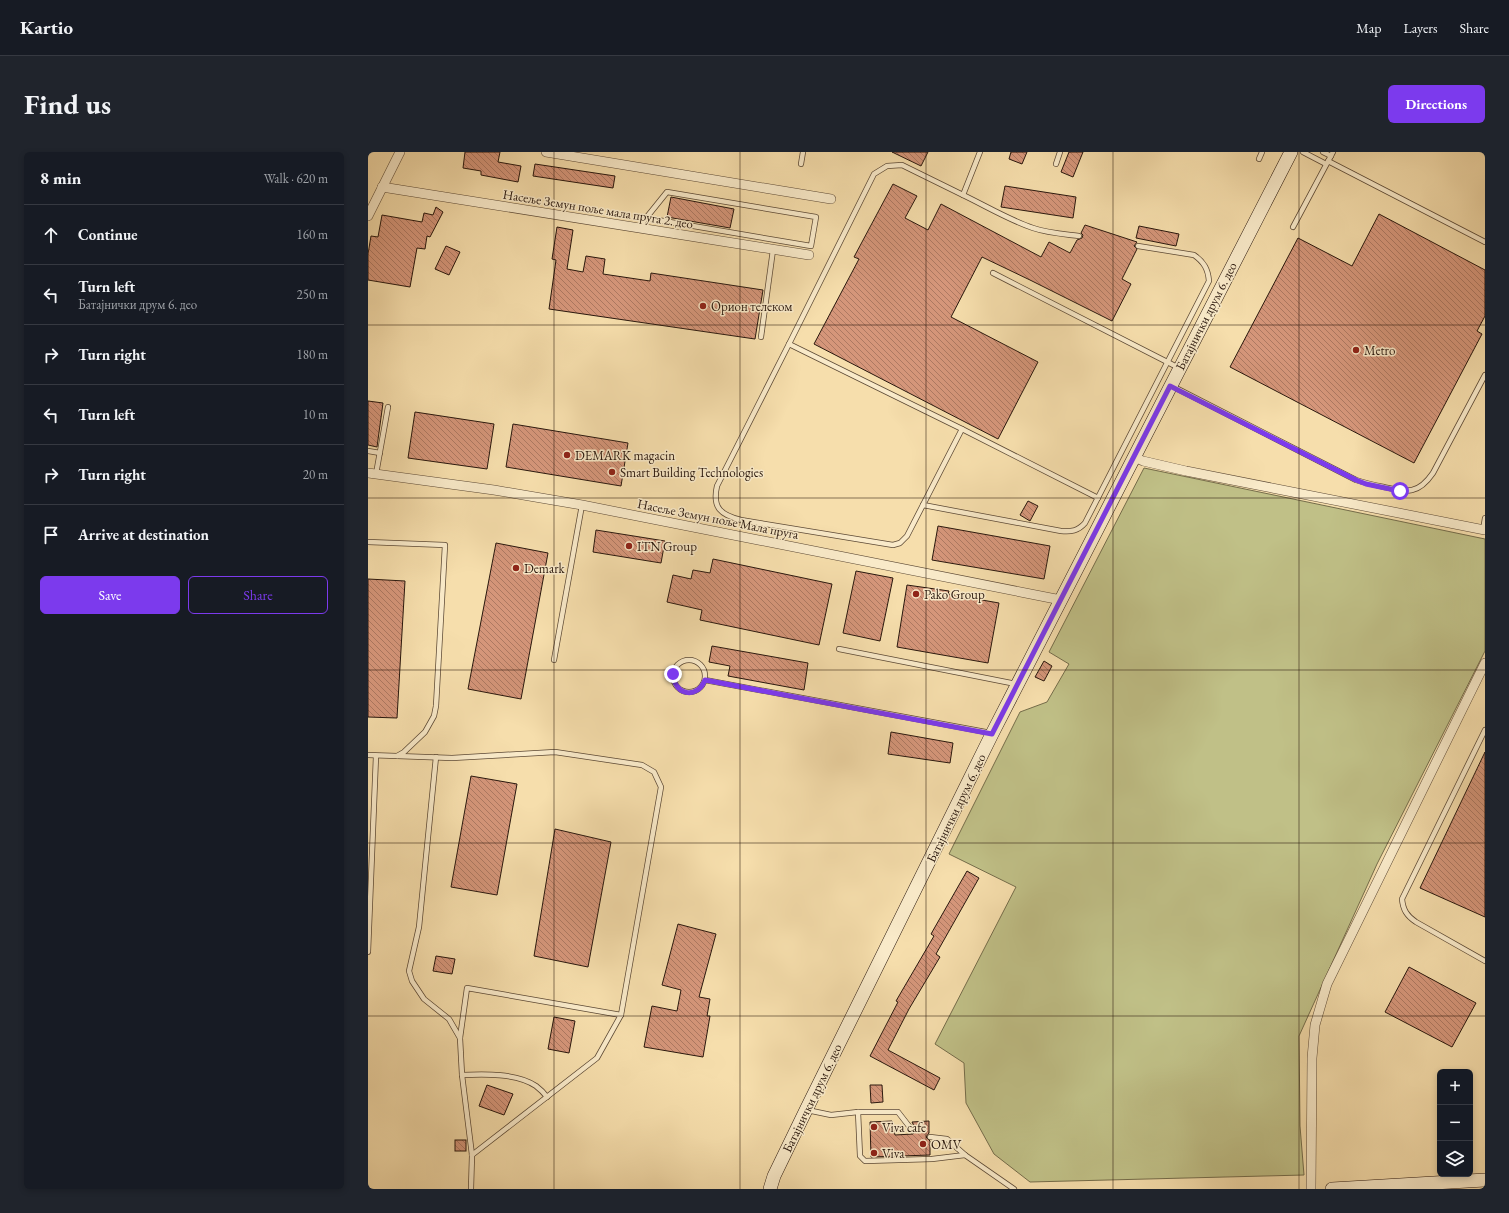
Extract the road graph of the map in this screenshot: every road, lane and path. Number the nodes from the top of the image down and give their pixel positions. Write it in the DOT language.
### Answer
graph roads {
  1 [pos="400,152"];
  2 [pos="546,152"];
  3 [pos="803,152"];
  4 [pos="980,152"];
  5 [pos="1060,152"];
  6 [pos="1262,152"];
  7 [pos="1291,152"];
  8 [pos="1303,152"];
  9 [pos="1323,152"];
  10 [pos="1330,158"];
  11 [pos="1259,159"];
  12 [pos="801,164"];
  13 [pos="1056,164"];
  14 [pos="382,187"];
  15 [pos="963,195"];
  16 [pos="831,199"];
  17 [pos="368,216"];
  18 [pos="646,218"];
  19 [pos="1293,227"];
  20 [pos="638,228"];
  21 [pos="1079,236"];
  22 [pos="1485,242"];
  23 [pos="1138,246"];
  24 [pos="773,250"];
  25 [pos="809,255"];
  26 [pos="993,273"];
  27 [pos="761,338"];
  28 [pos="789,344"];
  29 [pos="1168,361"];
  30 [pos="1179,368"];
  31 [pos="1485,375"];
  32 [pos="1170,386"];
  33 [pos="388,407"];
  34 [pos="962,428"];
  35 [pos="368,451"];
  36 [pos="380,453"];
  37 [pos="1134,457"];
  38 [pos="372,473"];
  39 [pos="1098,498"];
  40 [pos="582,505"];
  41 [pos="923,505"];
  42 [pos="1485,518"];
  43 [pos="1484,530"];
  44 [pos="368,542"];
  45 [pos="1061,600"];
  46 [pos="839,649"];
  47 [pos="554,660"];
  48 [pos="1485,663"];
  49 [pos="705,680"];
  50 [pos="1018,684"];
  51 [pos="1485,730"];
  52 [pos="992,734"];
  53 [pos="368,755"];
  54 [pos="376,756"];
  55 [pos="397,756"];
  56 [pos="436,757"];
  57 [pos="368,952"];
  58 [pos="1485,960"];
  59 [pos="620,1015"];
  60 [pos="460,1038"];
  61 [pos="462,1075"];
  62 [pos="547,1097"];
  63 [pos="806,1110"];
  64 [pos="858,1112"];
  65 [pos="912,1130"];
  66 [pos="930,1137"];
  67 [pos="472,1155"];
  68 [pos="965,1155"];
  69 [pos="1485,1180"];
  70 [pos="1348,1188"];
  71 [pos="470,1189"];
  72 [pos="770,1189"];
  73 [pos="1014,1189"];
  74 [pos="1311,1189"];
  75 [pos="1332,1189"];
  1 -- 14 [label="street"];
  2 -- 16 [label="street"];
  3 -- 12 [label="lane"];
  4 -- 15 [label="lane"];
  5 -- 13 [label="lane"];
  6 -- 11 [label="lane"];
  7 -- 30 [label="street, Батајнички друм 6. део"];
  8 -- 10 [label="lane"];
  9 -- 10 [label="lane"];
  10 -- 19 [label="lane"];
  10 -- 22 [label="lane"];
  14 -- 17 [label="street"];
  14 -- 20 [label="street, Насеље Земун поље мала пруга 2. део"];
  15 -- 21 [label="lane"];
  15 -- 28 [label="lane"];
  18 -- 18 [label="lane"];
  18 -- 20 [label="lane"];
  20 -- 24 [label="street, Насеље Земун поље мала пруга 2. део"];
  23 -- 29 [label="lane"];
  24 -- 25 [label="street, Насеље Земун поље мала пруга 2. део"];
  24 -- 27 [label="lane"];
  26 -- 29 [label="lane"];
  28 -- 34 [label="lane"];
  28 -- 41 [label="lane"];
  29 -- 30 [label="lane"];
  29 -- 39 [label="lane"];
  30 -- 32 [label="street, Батајнички друм 6. део"];
  31 -- 32 [label="lane"];
  32 -- 37 [label="street, Батајнички друм 6. део"];
  33 -- 36 [label="lane"];
  34 -- 39 [label="lane"];
  34 -- 41 [label="lane"];
  35 -- 36 [label="lane"];
  36 -- 38 [label="lane"];
  37 -- 43 [label="street"];
  37 -- 45 [label="street, Батајнички друм 6. део"];
  38 -- 40 [label="street, Насеље Земун поље Мала пруга"];
  39 -- 41 [label="lane"];
  40 -- 45 [label="street, Насеље Земун поље Мала пруга"];
  40 -- 47 [label="lane"];
  42 -- 43 [label="lane"];
  44 -- 55 [label="lane"];
  45 -- 50 [label="street, Батајнички друм 6. део"];
  46 -- 50 [label="lane"];
  48 -- 74 [label="street"];
  49 -- 49 [label="lane"];
  49 -- 52 [label="lane"];
  50 -- 52 [label="street, Батајнички друм 6. део"];
  51 -- 58 [label="lane"];
  52 -- 63 [label="street, Батајнички друм 6. део"];
  53 -- 54 [label="lane"];
  54 -- 55 [label="lane"];
  54 -- 57 [label="lane"];
  55 -- 56 [label="lane"];
  56 -- 59 [label="lane"];
  56 -- 60 [label="lane"];
  59 -- 60 [label="lane"];
  59 -- 62 [label="lane"];
  60 -- 61 [label="lane"];
  61 -- 62 [label="lane"];
  61 -- 67 [label="lane"];
  62 -- 67 [label="lane"];
  63 -- 64 [label="lane"];
  63 -- 72 [label="street, Батајнички друм 6. део"];
  64 -- 65 [label="lane"];
  64 -- 68 [label="lane"];
  66 -- 68 [label="lane"];
  67 -- 71 [label="lane"];
  68 -- 73 [label="lane"];
  69 -- 70 [label="street"];
  70 -- 75 [label="street"];
}
